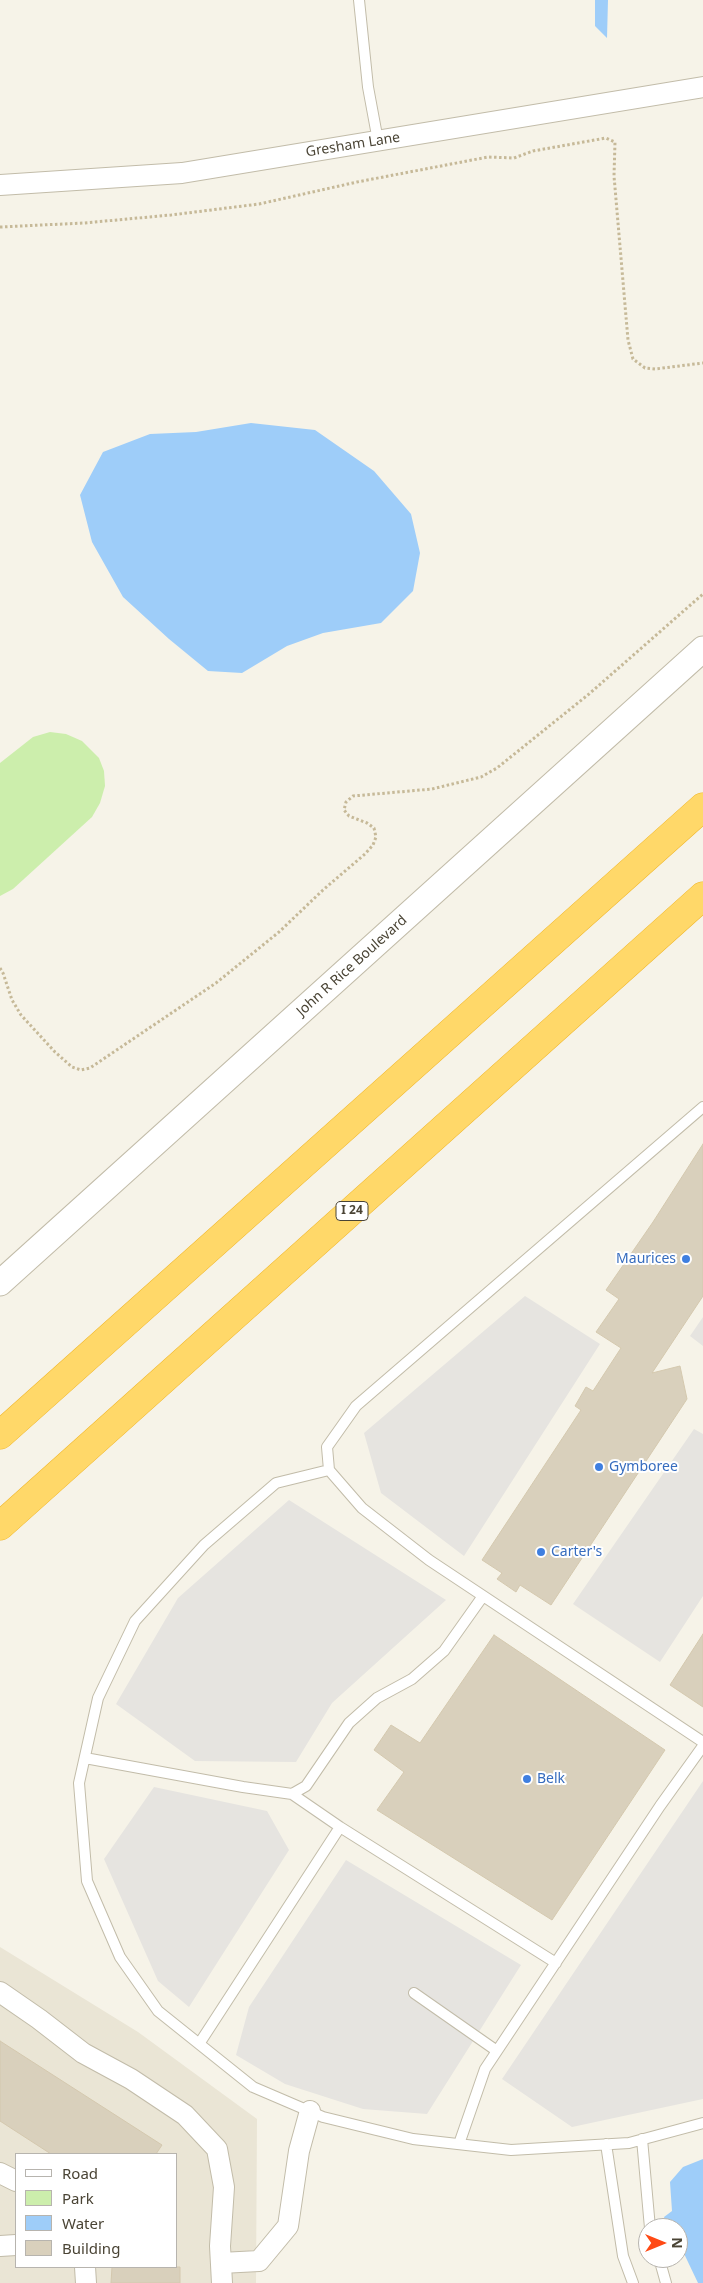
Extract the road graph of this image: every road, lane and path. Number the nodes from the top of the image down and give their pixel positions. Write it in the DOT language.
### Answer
graph roads {
  1 [pos="359,0"];
  2 [pos="703,87"];
  3 [pos="378,141"];
  4 [pos="0,185"];
  5 [pos="0,227"];
  6 [pos="703,363"];
  7 [pos="703,594"];
  8 [pos="703,649"];
  9 [pos="703,807"];
  10 [pos="703,896"];
  11 [pos="0,968"];
  12 [pos="703,1107"];
  13 [pos="0,1283"];
  14 [pos="0,1435"];
  15 [pos="329,1470"];
  16 [pos="0,1526"];
  17 [pos="483,1596"];
  18 [pos="703,1742"];
  19 [pos="703,1746"];
  20 [pos="84,1758"];
  21 [pos="292,1794"];
  22 [pos="340,1827"];
  23 [pos="556,1963"];
  24 [pos="0,1992"];
  25 [pos="414,1993"];
  26 [pos="199,2044"];
  27 [pos="497,2051"];
  28 [pos="310,2111"];
  29 [pos="703,2124"];
  30 [pos="642,2139"];
  31 [pos="459,2144"];
  32 [pos="606,2144"];
  33 [pos="0,2173"];
  34 [pos="15,2180"];
  35 [pos="649,2218"];
  36 [pos="15,2245"];
  37 [pos="0,2246"];
  38 [pos="221,2263"];
  39 [pos="85,2268"];
  40 [pos="662,2268"];
  41 [pos="86,2283"];
  42 [pos="222,2283"];
  43 [pos="633,2283"];
  44 [pos="666,2283"];
  1 -- 3 [label="lane"];
  2 -- 3 [label="street, Gresham Lane"];
  3 -- 4 [label="street, Gresham Lane"];
  5 -- 6 [label="path"];
  7 -- 11 [label="path"];
  8 -- 13 [label="street, John R Rice Boulevard"];
  9 -- 14 [label="highway"];
  10 -- 16 [label="highway, I 24"];
  12 -- 15 [label="lane"];
  15 -- 17 [label="lane"];
  15 -- 20 [label="lane"];
  17 -- 18 [label="lane"];
  17 -- 21 [label="lane"];
  19 -- 23 [label="lane"];
  20 -- 21 [label="lane"];
  20 -- 26 [label="lane"];
  21 -- 22 [label="lane"];
  22 -- 23 [label="lane"];
  22 -- 26 [label="lane"];
  23 -- 27 [label="lane"];
  24 -- 38 [label="street"];
  25 -- 27 [label="lane"];
  26 -- 28 [label="lane"];
  27 -- 31 [label="lane"];
  28 -- 31 [label="lane"];
  28 -- 38 [label="street"];
  29 -- 30 [label="lane"];
  30 -- 32 [label="lane"];
  30 -- 35 [label="lane"];
  31 -- 32 [label="lane"];
  32 -- 43 [label="lane"];
  33 -- 34 [label="street"];
  36 -- 37 [label="street"];
  38 -- 42 [label="street"];
  39 -- 41 [label="street"];
  40 -- 44 [label="lane"];
}
